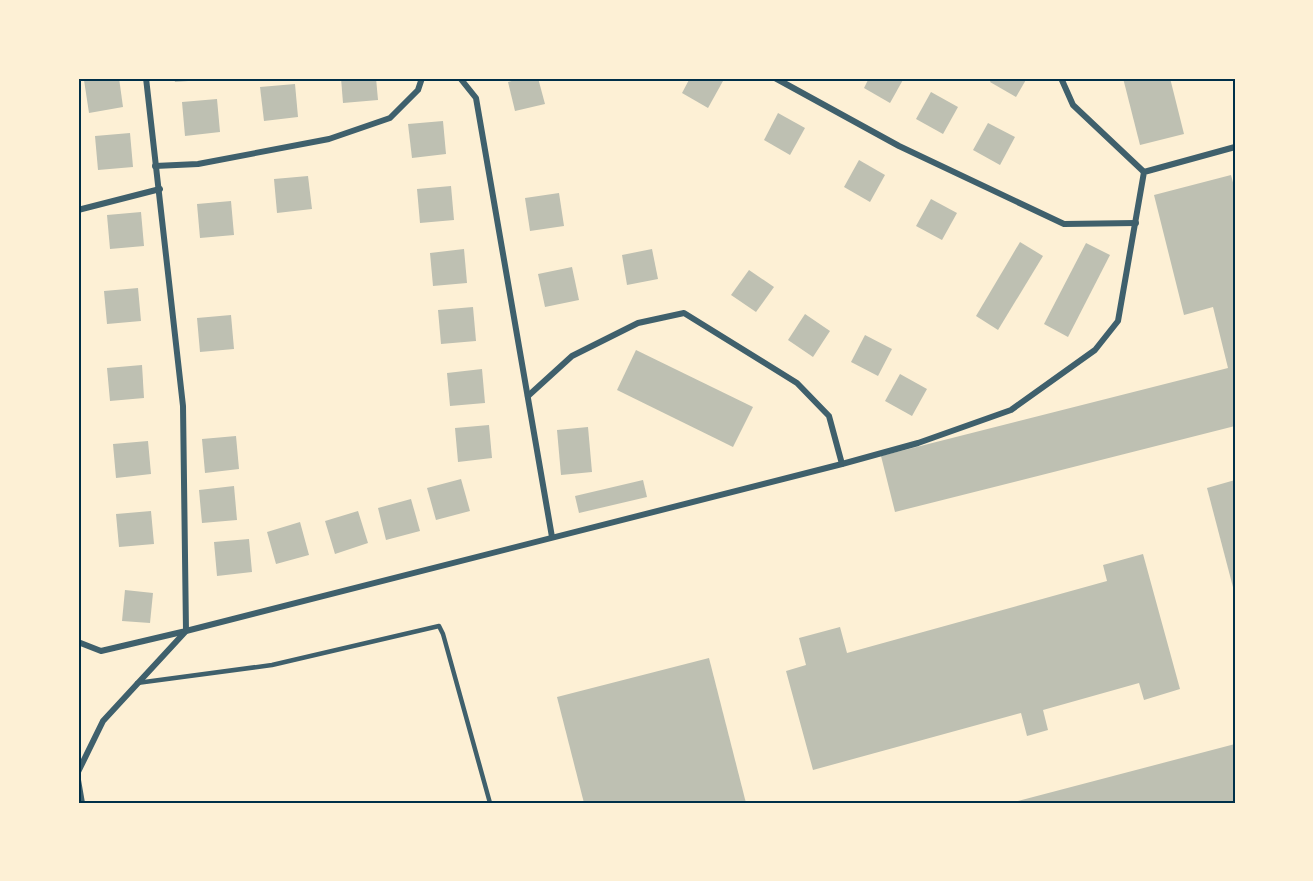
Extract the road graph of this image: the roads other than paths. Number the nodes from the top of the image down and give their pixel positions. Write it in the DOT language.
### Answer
graph roads {
  1 [pos="146,78"];
  2 [pos="422,78"];
  3 [pos="460,78"];
  4 [pos="775,78"];
  5 [pos="1061,78"];
  6 [pos="1235,147"];
  7 [pos="154,166"];
  8 [pos="1144,172"];
  9 [pos="160,189"];
  10 [pos="78,210"];
  11 [pos="1136,223"];
  12 [pos="528,396"];
  13 [pos="842,464"];
  14 [pos="552,537"];
  15 [pos="186,632"];
  16 [pos="78,642"];
  17 [pos="136,684"];
  18 [pos="78,772"];
  19 [pos="78,780"];
  20 [pos="82,803"];
  21 [pos="490,803"];
  1 -- 7 [label="street"];
  2 -- 7 [label="street"];
  3 -- 12 [label="street"];
  4 -- 11 [label="street"];
  5 -- 8 [label="street"];
  6 -- 8 [label="street"];
  7 -- 9 [label="street"];
  8 -- 11 [label="street"];
  9 -- 10 [label="street"];
  9 -- 15 [label="street"];
  11 -- 13 [label="street"];
  12 -- 13 [label="street"];
  12 -- 14 [label="street"];
  13 -- 14 [label="street"];
  14 -- 15 [label="street"];
  15 -- 16 [label="street"];
  15 -- 17 [label="street"];
  17 -- 18 [label="street"];
  17 -- 21 [label="lane"];
  19 -- 20 [label="street"];
}
